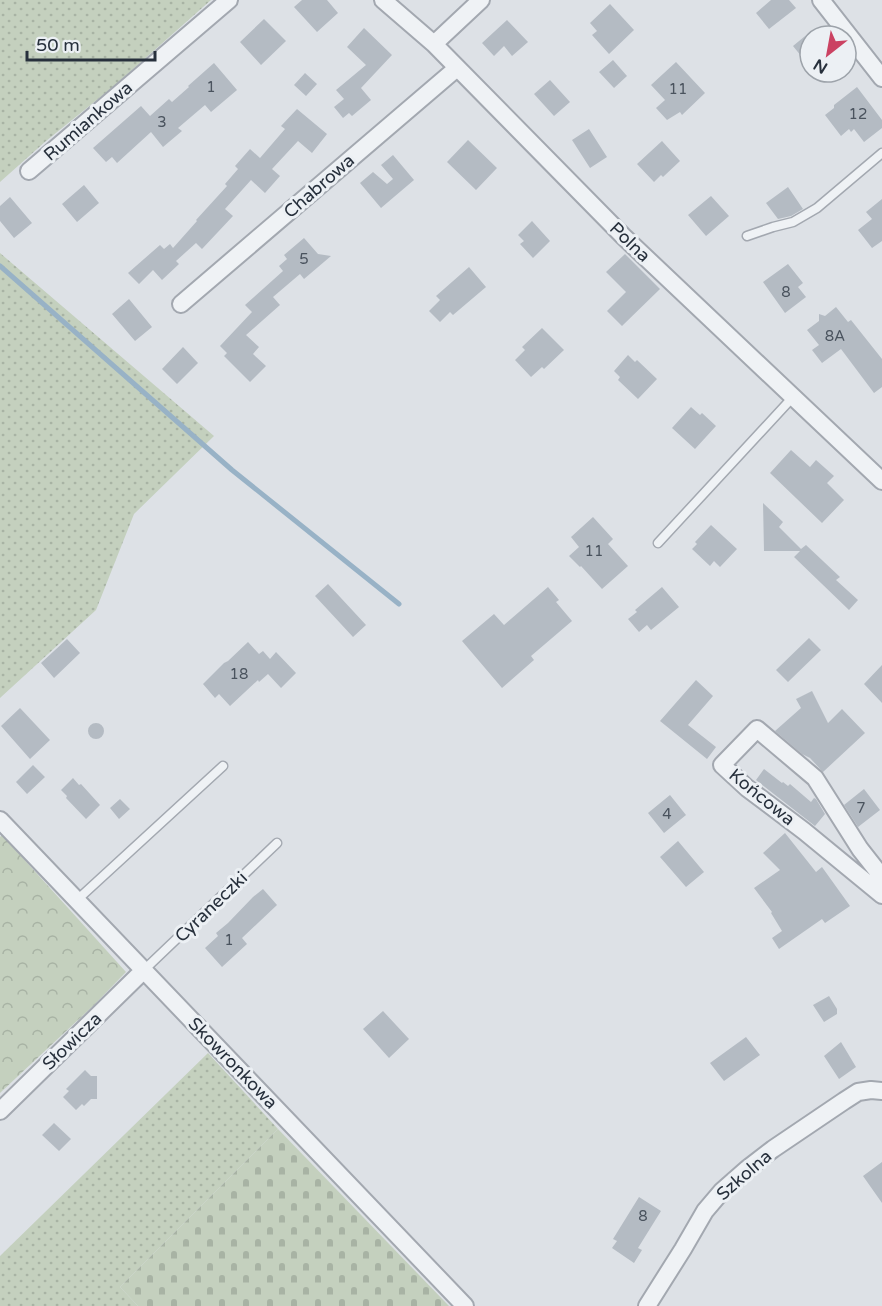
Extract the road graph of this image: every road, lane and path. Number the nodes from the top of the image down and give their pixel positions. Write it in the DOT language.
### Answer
graph roads {
  1 [pos="229,0"];
  2 [pos="383,0"];
  3 [pos="481,0"];
  4 [pos="821,0"];
  5 [pos="434,44"];
  6 [pos="457,68"];
  7 [pos="882,78"];
  8 [pos="882,153"];
  9 [pos="29,171"];
  10 [pos="747,236"];
  11 [pos="182,304"];
  12 [pos="793,396"];
  13 [pos="882,481"];
  14 [pos="658,543"];
  15 [pos="223,766"];
  16 [pos="0,820"];
  17 [pos="277,843"];
  18 [pos="882,877"];
  19 [pos="882,895"];
  20 [pos="77,900"];
  21 [pos="144,970"];
  22 [pos="882,1091"];
  23 [pos="0,1111"];
  24 [pos="465,1306"];
  25 [pos="647,1306"];
  1 -- 9 [label="street, Rumiankowa"];
  2 -- 5 [label="street, Polna"];
  3 -- 5 [label="street"];
  4 -- 7 [label="street"];
  5 -- 6 [label="street, Polna"];
  6 -- 11 [label="street, Chabrowa"];
  6 -- 12 [label="street, Polna"];
  8 -- 10 [label="lane"];
  12 -- 13 [label="street, Polna"];
  12 -- 14 [label="lane"];
  15 -- 20 [label="lane"];
  16 -- 20 [label="street, Skowronkowa"];
  17 -- 21 [label="lane, Cyraneczki"];
  18 -- 19 [label="street, Końcowa"];
  20 -- 21 [label="street, Skowronkowa"];
  21 -- 23 [label="street, Słowicza"];
  21 -- 24 [label="street, Skowronkowa"];
  22 -- 25 [label="street, Szkolna"];
}
